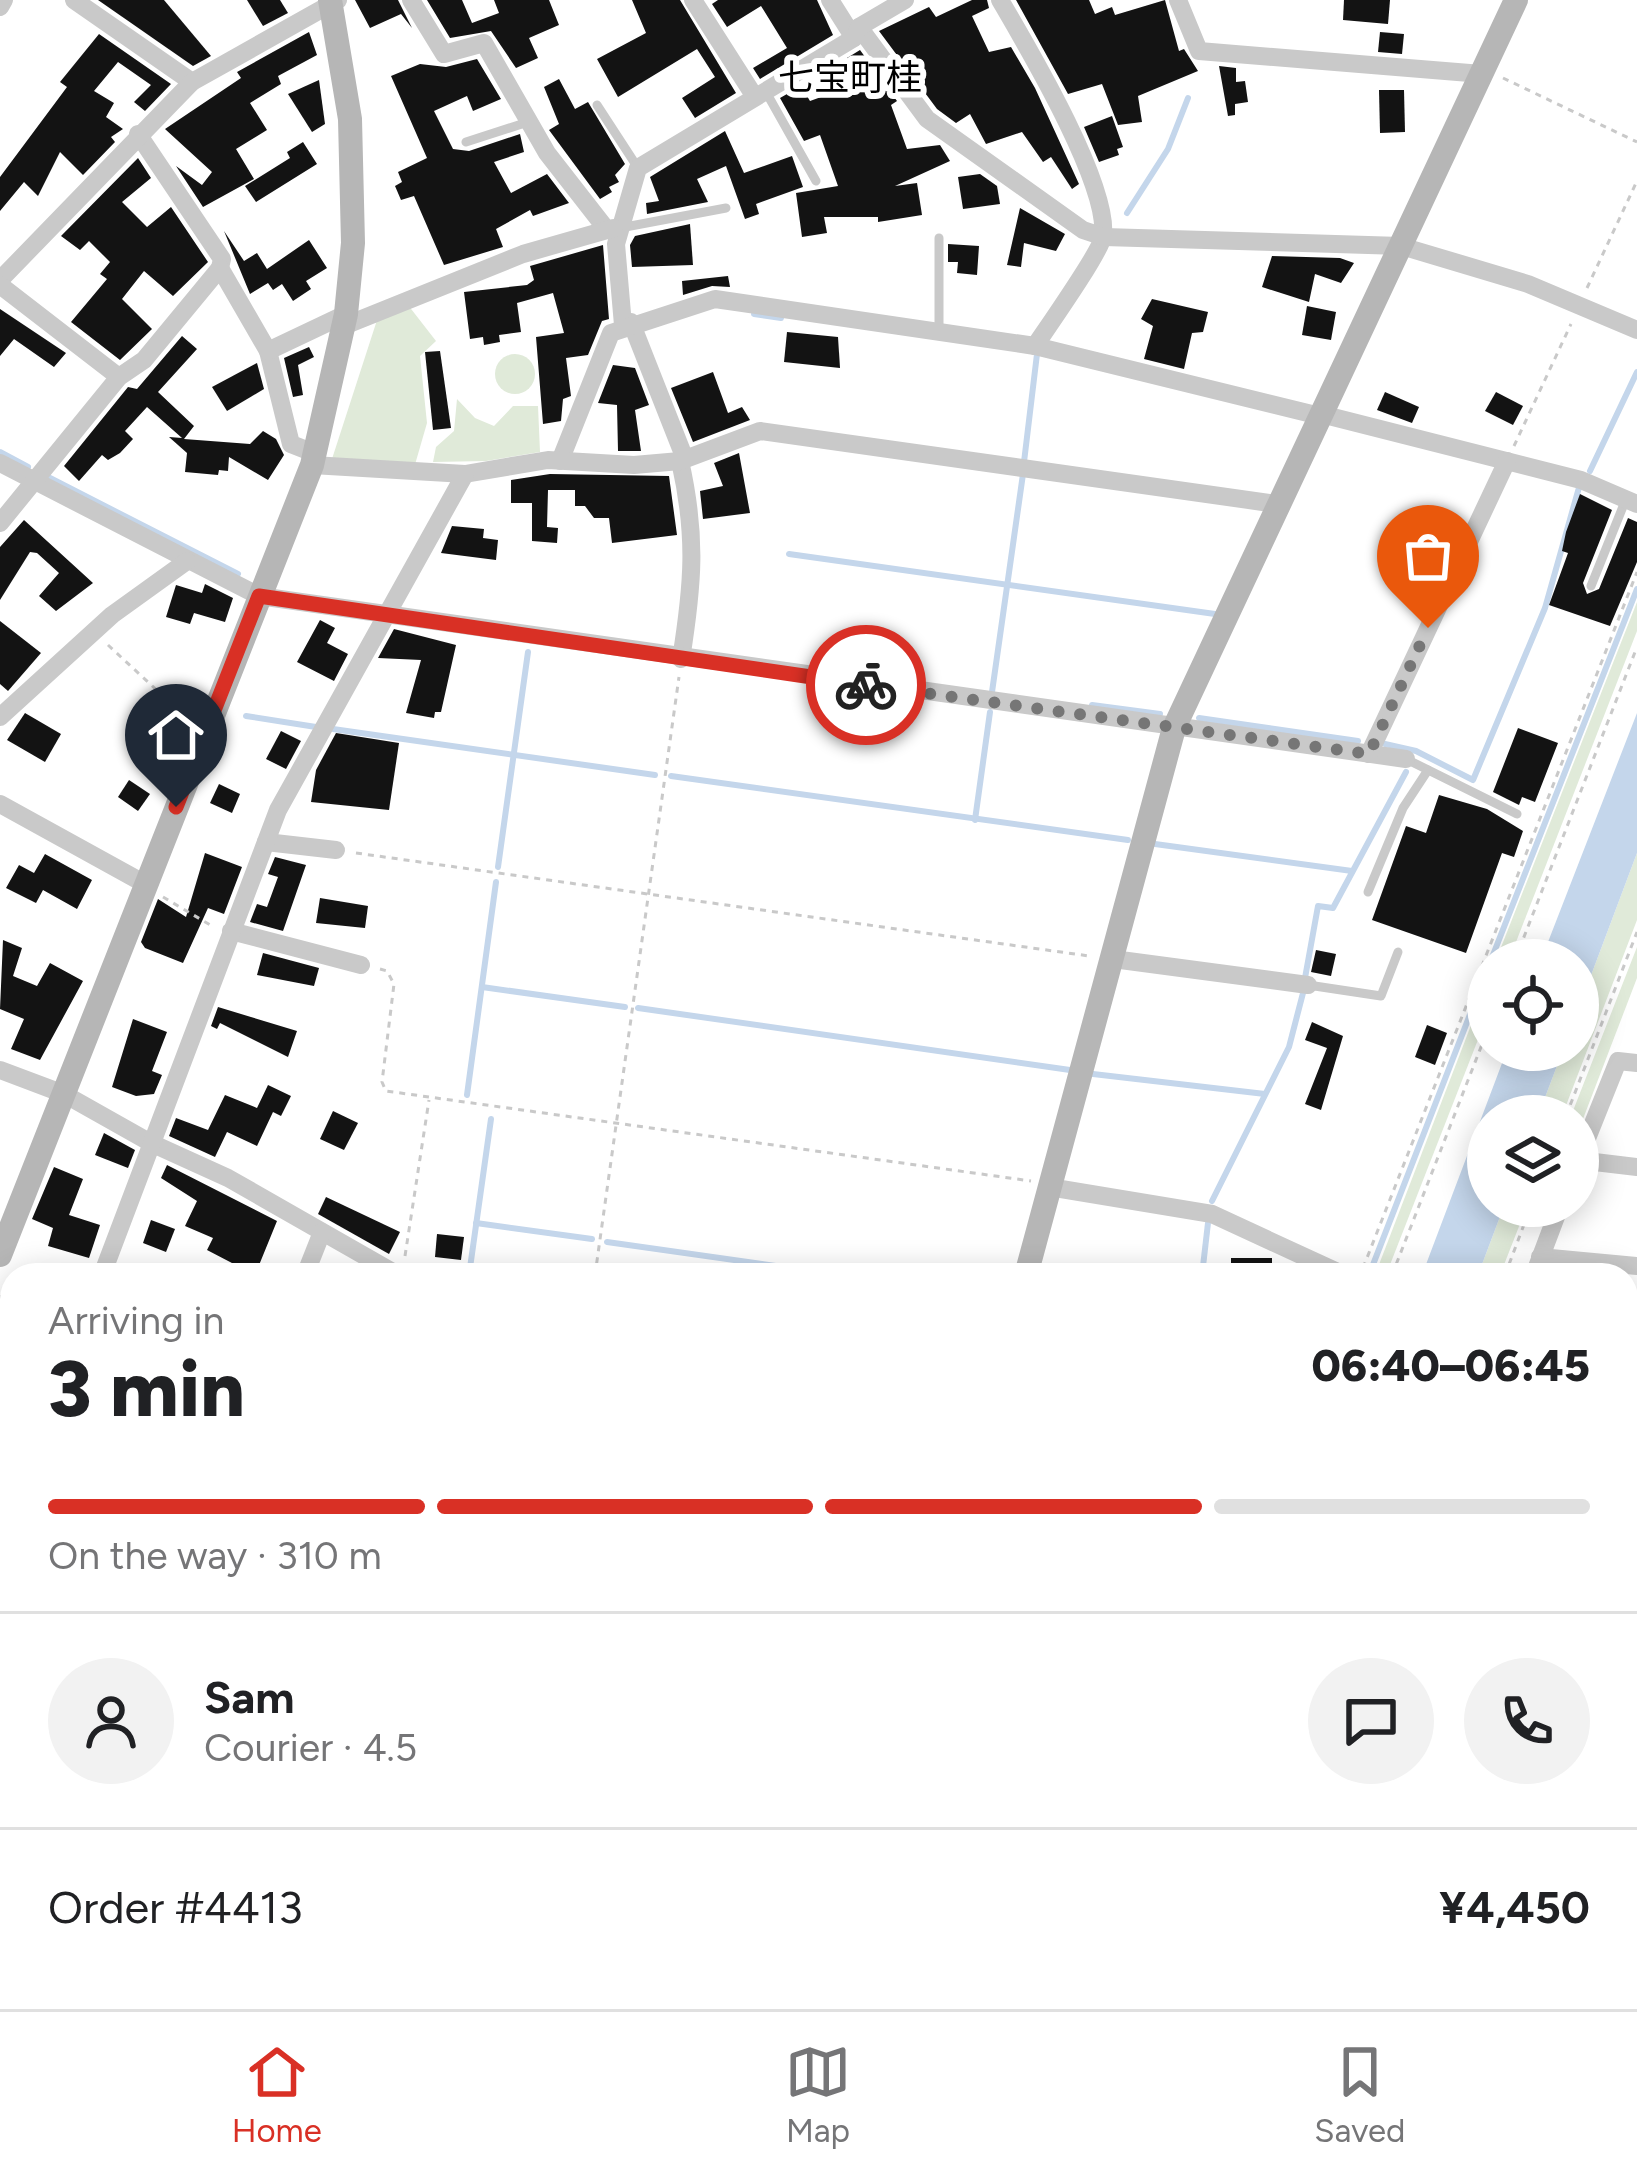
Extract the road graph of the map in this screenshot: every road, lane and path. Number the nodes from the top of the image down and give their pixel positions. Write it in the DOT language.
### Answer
graph roads {
  1 [pos="74,0"];
  2 [pos="411,0"];
  3 [pos="693,0"];
  4 [pos="830,0"];
  5 [pos="905,0"];
  6 [pos="1000,0"];
  7 [pos="1178,0"];
  8 [pos="1516,0"];
  9 [pos="333,1"];
  10 [pos="856,33"];
  11 [pos="1482,74"];
  12 [pos="192,82"];
  13 [pos="758,91"];
  14 [pos="597,105"];
  15 [pos="528,122"];
  16 [pos="139,134"];
  17 [pos="466,142"];
  18 [pos="1637,142"];
  19 [pos="638,168"];
  20 [pos="816,181"];
  21 [pos="727,208"];
  22 [pos="615,228"];
  23 [pos="1104,237"];
  24 [pos="939,238"];
  25 [pos="1401,246"];
  26 [pos="220,268"];
  27 [pos="0,282"];
  28 [pos="345,320"];
  29 [pos="627,324"];
  30 [pos="1637,330"];
  31 [pos="939,332"];
  32 [pos="1035,346"];
  33 [pos="268,351"];
  34 [pos="119,377"];
  35 [pos="1320,415"];
  36 [pos="313,459"];
  37 [pos="560,460"];
  38 [pos="682,460"];
  39 [pos="1508,461"];
  40 [pos="0,464"];
  41 [pos="465,474"];
  42 [pos="34,481"];
  43 [pos="1631,501"];
  44 [pos="1277,504"];
  45 [pos="0,523"];
  46 [pos="187,561"];
  47 [pos="1637,572"];
  48 [pos="1591,586"];
  49 [pos="259,596"];
  50 [pos="384,618"];
  51 [pos="94,632"];
  52 [pos="1637,647"];
  53 [pos="681,659"];
  54 [pos="0,717"];
  55 [pos="1174,728"];
  56 [pos="205,730"];
  57 [pos="1369,754"];
  58 [pos="1406,759"];
  59 [pos="1428,770"];
  60 [pos="0,804"];
  61 [pos="1517,814"];
  62 [pos="266,842"];
  63 [pos="336,850"];
  64 [pos="147,886"];
  65 [pos="645,891"];
  66 [pos="1368,892"];
  67 [pos="1637,932"];
  68 [pos="230,934"];
  69 [pos="1523,939"];
  70 [pos="1398,952"];
  71 [pos="1112,959"];
  72 [pos="361,965"];
  73 [pos="1308,985"];
  74 [pos="1637,1063"];
  75 [pos="0,1070"];
  76 [pos="1472,1071"];
  77 [pos="64,1094"];
  78 [pos="1574,1095"];
  79 [pos="429,1098"];
  80 [pos="1599,1108"];
  81 [pos="616,1125"];
  82 [pos="151,1143"];
  83 [pos="1599,1163"];
  84 [pos="1637,1166"];
  85 [pos="1050,1185"];
  86 [pos="1523,1227"];
  87 [pos="1552,1227"];
  88 [pos="322,1232"];
  89 [pos="0,1255"];
  90 [pos="106,1263"];
  91 [pos="309,1263"];
  92 [pos="394,1263"];
  93 [pos="402,1263"];
  94 [pos="597,1263"];
  95 [pos="1029,1263"];
  96 [pos="1333,1263"];
  97 [pos="1364,1263"];
  98 [pos="1397,1263"];
  99 [pos="1510,1263"];
  100 [pos="1538,1263"];
  1 -- 12 [label="street"];
  2 -- 15 [label="street"];
  3 -- 13 [label="street"];
  4 -- 10 [label="street"];
  5 -- 10 [label="street"];
  6 -- 23 [label="street"];
  7 -- 11 [label="street"];
  8 -- 11 [label="street"];
  9 -- 12 [label="street"];
  9 -- 28 [label="street"];
  10 -- 13 [label="street"];
  10 -- 23 [label="street"];
  11 -- 18 [label="path"];
  11 -- 25 [label="street"];
  12 -- 16 [label="street"];
  13 -- 19 [label="street"];
  13 -- 20 [label="lane"];
  14 -- 19 [label="lane"];
  15 -- 17 [label="lane"];
  15 -- 22 [label="street"];
  16 -- 26 [label="street"];
  16 -- 27 [label="street"];
  19 -- 22 [label="street"];
  21 -- 22 [label="lane"];
  22 -- 28 [label="street"];
  22 -- 29 [label="street"];
  23 -- 25 [label="street"];
  23 -- 32 [label="street"];
  24 -- 31 [label="lane"];
  25 -- 30 [label="street"];
  25 -- 35 [label="street"];
  26 -- 33 [label="street"];
  26 -- 34 [label="street"];
  27 -- 34 [label="street"];
  28 -- 33 [label="street"];
  28 -- 36 [label="street"];
  29 -- 31 [label="street"];
  29 -- 37 [label="street"];
  29 -- 38 [label="street"];
  31 -- 32 [label="street"];
  32 -- 35 [label="street"];
  33 -- 36 [label="street"];
  34 -- 42 [label="street"];
  35 -- 39 [label="street"];
  35 -- 44 [label="street"];
  36 -- 41 [label="street"];
  36 -- 49 [label="street"];
  37 -- 38 [label="street"];
  37 -- 41 [label="street"];
  38 -- 44 [label="street"];
  38 -- 53 [label="street"];
  39 -- 43 [label="street"];
  39 -- 57 [label="street"];
  40 -- 42 [label="street"];
  41 -- 50 [label="street"];
  42 -- 45 [label="street"];
  42 -- 46 [label="street"];
  43 -- 48 [label="lane"];
  44 -- 55 [label="street"];
  46 -- 49 [label="street"];
  46 -- 51 [label="street"];
  47 -- 97 [label="path"];
  49 -- 50 [label="street"];
  49 -- 56 [label="street"];
  50 -- 53 [label="street"];
  50 -- 62 [label="street"];
  51 -- 54 [label="street"];
  51 -- 56 [label="path"];
  52 -- 69 [label="path"];
  53 -- 55 [label="street"];
  53 -- 65 [label="path"];
  55 -- 57 [label="street"];
  55 -- 71 [label="street"];
  56 -- 64 [label="street"];
  57 -- 58 [label="street"];
  58 -- 59 [label="lane"];
  59 -- 61 [label="lane"];
  59 -- 66 [label="lane"];
  60 -- 64 [label="street"];
  62 -- 63 [label="street"];
  62 -- 68 [label="street"];
  63 -- 65 [label="path"];
  64 -- 68 [label="path"];
  64 -- 77 [label="street"];
  65 -- 71 [label="path"];
  65 -- 81 [label="path"];
  67 -- 78 [label="path"];
  68 -- 72 [label="street"];
  68 -- 82 [label="street"];
  70 -- 73 [label="lane"];
  71 -- 73 [label="street"];
  71 -- 85 [label="street"];
  72 -- 79 [label="path"];
  74 -- 80 [label="street"];
  75 -- 77 [label="street"];
  76 -- 98 [label="path"];
  77 -- 82 [label="street"];
  77 -- 89 [label="street"];
  79 -- 81 [label="path"];
  79 -- 93 [label="path"];
  81 -- 85 [label="path"];
  81 -- 94 [label="path"];
  82 -- 88 [label="street"];
  82 -- 90 [label="street"];
  83 -- 84 [label="street"];
  85 -- 95 [label="street"];
  85 -- 96 [label="street"];
  86 -- 99 [label="path"];
  87 -- 100 [label="street"];
  88 -- 91 [label="street"];
  88 -- 92 [label="street"];
}
